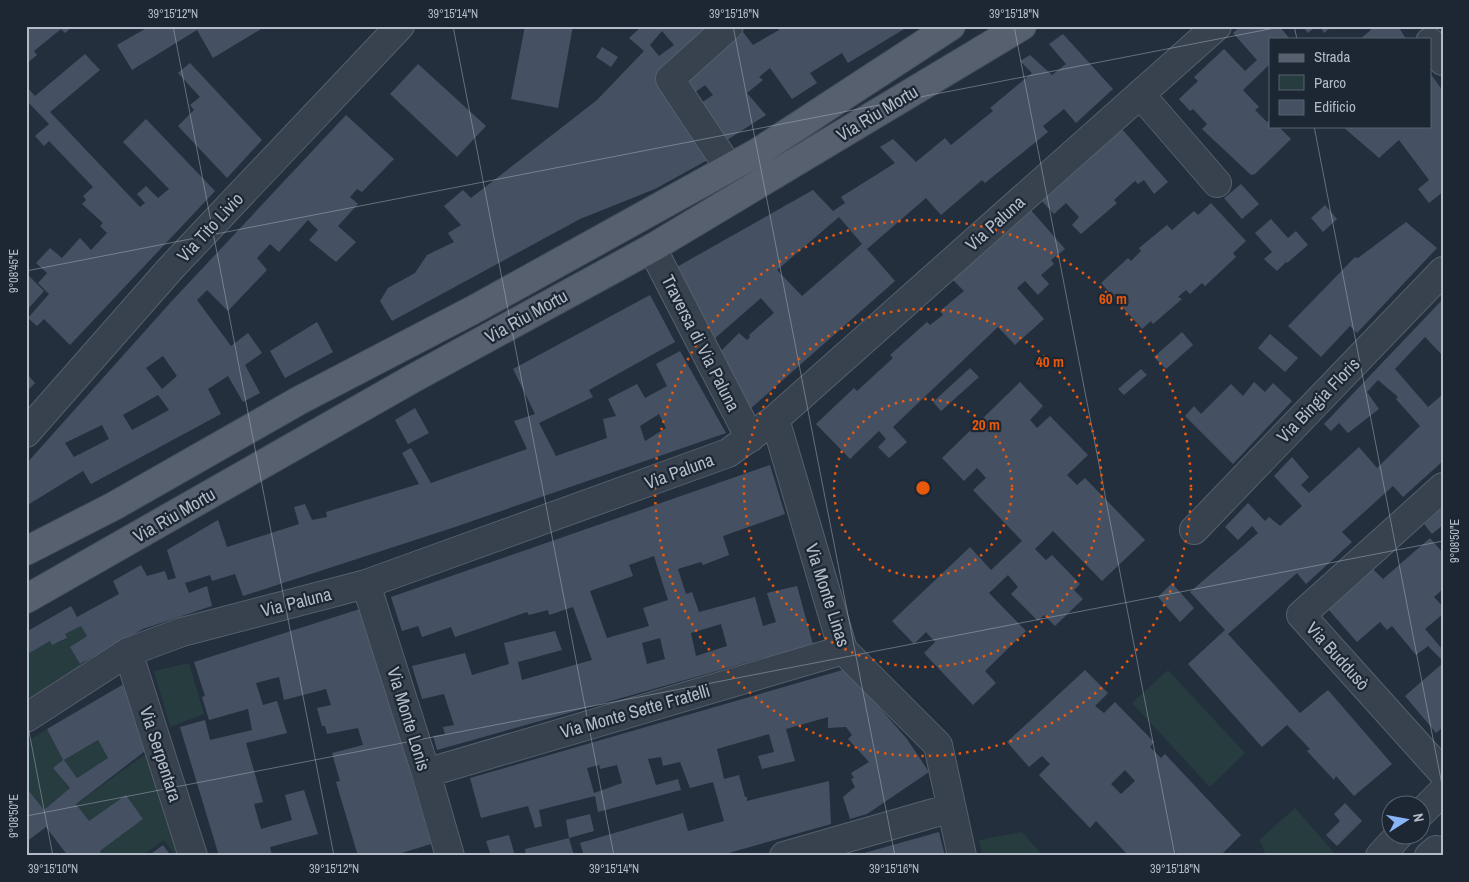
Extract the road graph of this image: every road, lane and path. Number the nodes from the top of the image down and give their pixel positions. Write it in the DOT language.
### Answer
graph roads {
  1 [pos="400,26"];
  2 [pos="729,26"];
  3 [pos="951,26"];
  4 [pos="1022,26"];
  5 [pos="1217,26"];
  6 [pos="1419,26"];
  7 [pos="1427,38"];
  8 [pos="1432,45"];
  9 [pos="1443,61"];
  10 [pos="1140,94"];
  11 [pos="729,168"];
  12 [pos="1217,183"];
  13 [pos="652,248"];
  14 [pos="1443,271"];
  15 [pos="775,419"];
  16 [pos="26,432"];
  17 [pos="750,438"];
  18 [pos="1443,487"];
  19 [pos="1194,530"];
  20 [pos="26,551"];
  21 [pos="366,584"];
  22 [pos="26,599"];
  23 [pos="843,650"];
  24 [pos="128,652"];
  25 [pos="26,718"];
  26 [pos="426,773"];
  27 [pos="1443,773"];
  28 [pos="951,808"];
  29 [pos="1391,844"];
  30 [pos="193,856"];
  31 [pos="450,856"];
  32 [pos="784,856"];
  33 [pos="962,856"];
  34 [pos="1380,856"];
  35 [pos="1429,856"];
  36 [pos="1441,856"];
  1 -- 16 [label="street, Via Tito Livio"];
  2 -- 11 [label="street"];
  3 -- 11 [label="main road, Via Riu Mortu"];
  4 -- 13 [label="main road, Via Riu Mortu"];
  5 -- 10 [label="street, Via Paluna"];
  6 -- 7 [label="street"];
  8 -- 9 [label="street"];
  10 -- 12 [label="street"];
  10 -- 15 [label="street, Via Paluna"];
  11 -- 20 [label="main road, Via Riu Mortu"];
  13 -- 17 [label="street, Traversa di Via Paluna"];
  13 -- 22 [label="main road, Via Riu Mortu"];
  14 -- 19 [label="street, Via Bingia Floris"];
  15 -- 17 [label="street, Via Paluna"];
  15 -- 23 [label="street, Via Monte Linas"];
  17 -- 21 [label="street, Via Paluna"];
  18 -- 27 [label="street, Via Buddusò"];
  21 -- 24 [label="street, Via Paluna"];
  21 -- 26 [label="street, Via Monte Lonis"];
  23 -- 26 [label="street, Via Monte Sette Fratelli"];
  23 -- 28 [label="street, Via Monte Linas"];
  24 -- 25 [label="street, Via Paluna"];
  24 -- 30 [label="street, Via Serpentara"];
  26 -- 31 [label="street, Via Monte Lonis"];
  28 -- 32 [label="street"];
  28 -- 33 [label="street, Via Monte Linas"];
  29 -- 34 [label="street"];
  35 -- 36 [label="street"];
}
